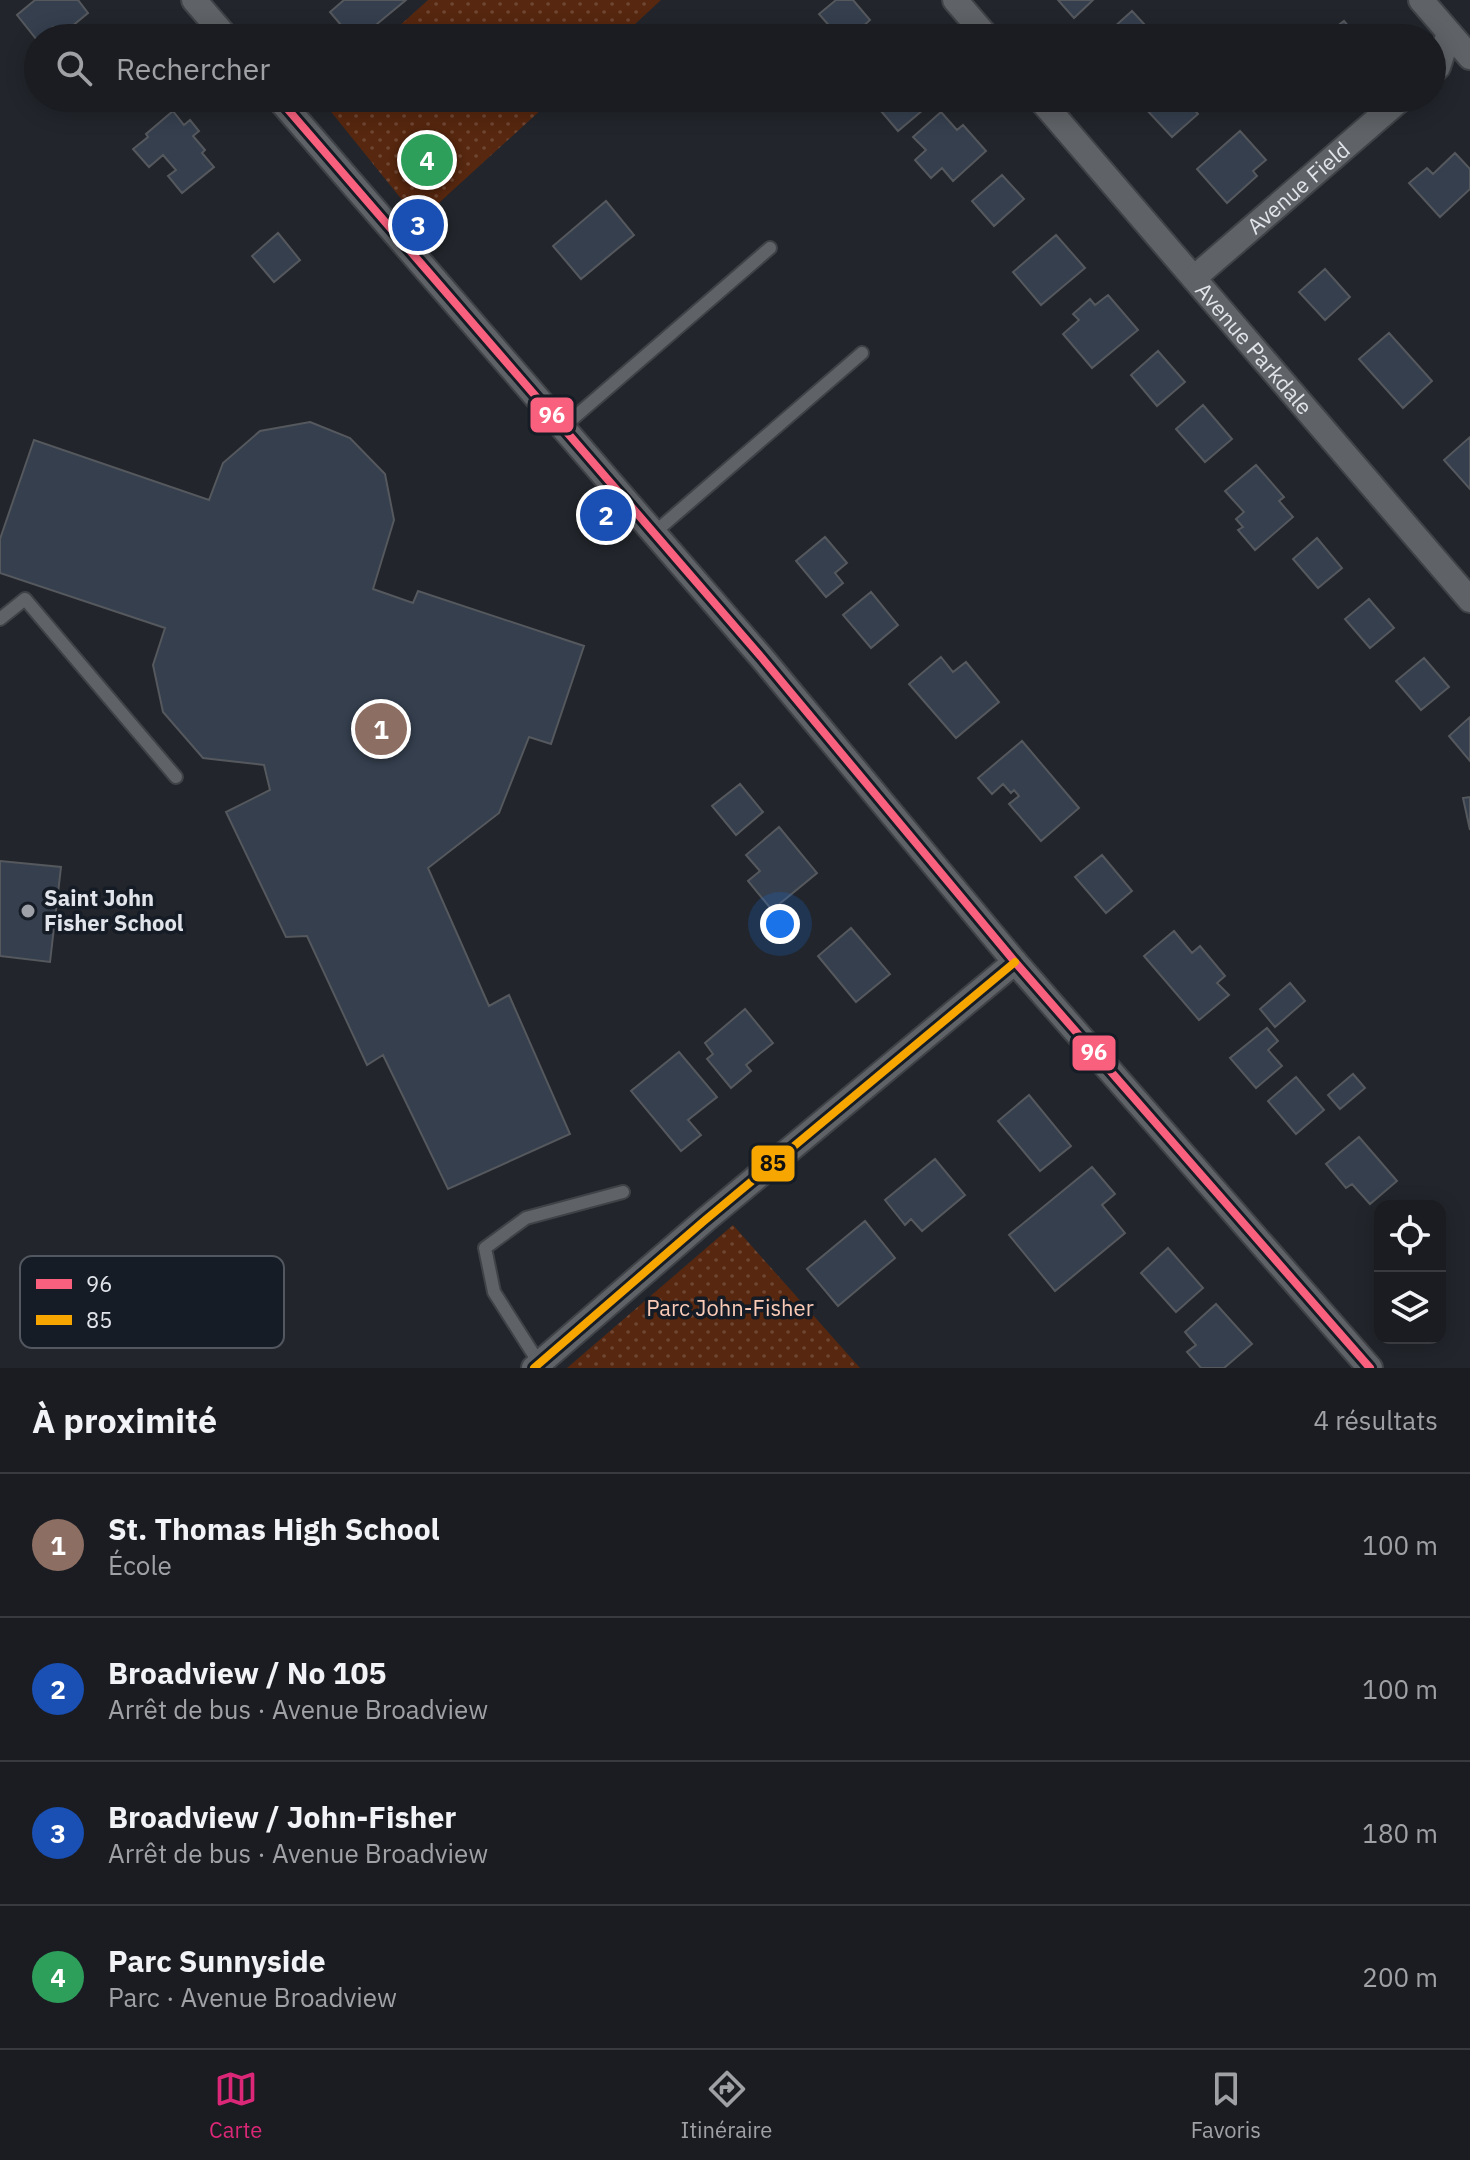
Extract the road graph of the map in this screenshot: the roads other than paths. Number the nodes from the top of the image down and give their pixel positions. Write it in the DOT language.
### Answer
graph roads {
  1 [pos="194,0"];
  2 [pos="955,0"];
  3 [pos="1421,0"];
  4 [pos="215,24"];
  5 [pos="976,24"];
  6 [pos="1441,24"];
  7 [pos="1446,29"];
  8 [pos="1449,33"];
  9 [pos="1446,42"];
  10 [pos="1470,57"];
  11 [pos="290,112"];
  12 [pos="1051,112"];
  13 [pos="1386,112"];
  14 [pos="770,248"];
  15 [pos="1194,278"];
  16 [pos="862,353"];
  17 [pos="562,428"];
  18 [pos="654,533"];
  19 [pos="1470,600"];
  20 [pos="0,619"];
  21 [pos="176,777"];
  22 [pos="1015,962"];
  23 [pos="623,1192"];
  24 [pos="536,1366"];
  25 [pos="1370,1368"];
  1 -- 4 [label="street"];
  2 -- 5 [label="street"];
  3 -- 6 [label="street"];
  7 -- 8 [label="street"];
  8 -- 9 [label="street"];
  8 -- 10 [label="street"];
  11 -- 17 [label="street"];
  12 -- 15 [label="street, Avenue Parkdale"];
  13 -- 15 [label="street, Avenue Field"];
  14 -- 17 [label="lane"];
  15 -- 19 [label="street, Avenue Parkdale"];
  16 -- 18 [label="lane"];
  17 -- 18 [label="street"];
  18 -- 22 [label="street"];
  20 -- 21 [label="lane"];
  22 -- 24 [label="street"];
  22 -- 25 [label="street"];
  23 -- 24 [label="lane"];
}
